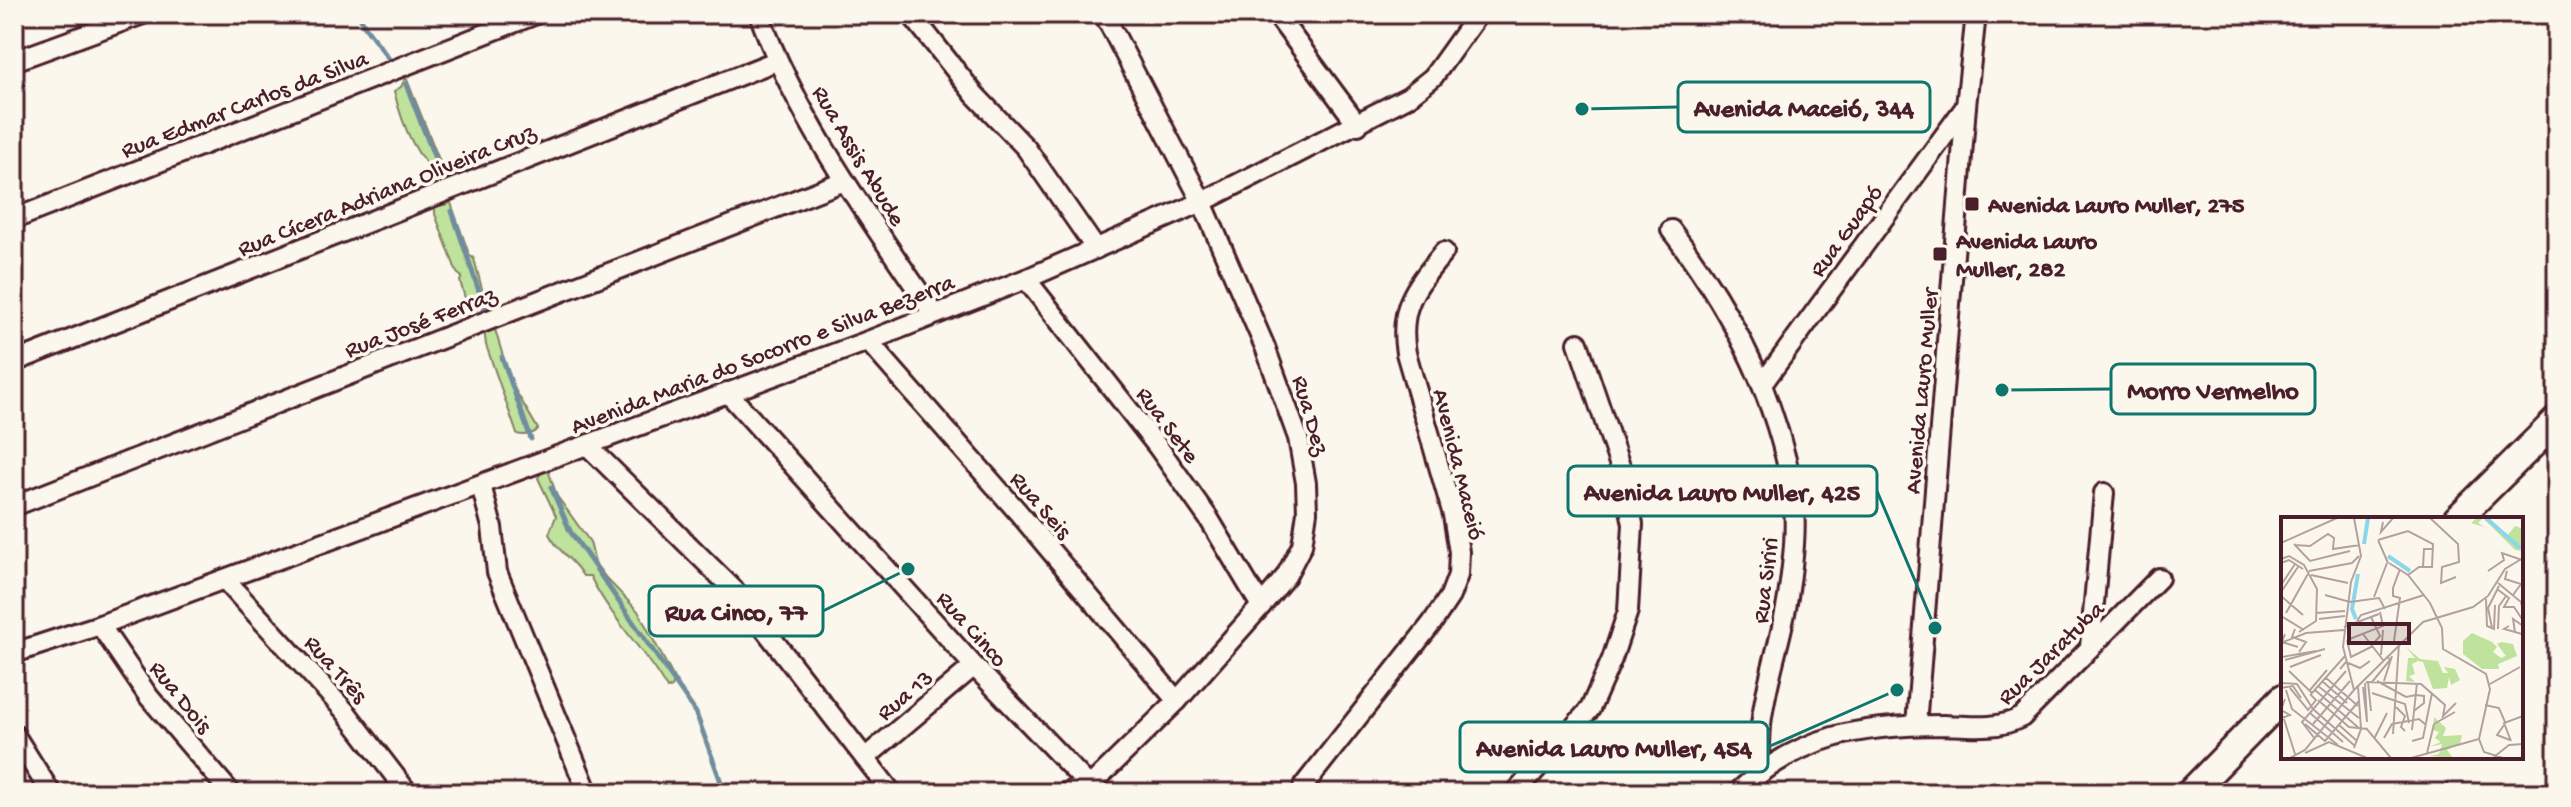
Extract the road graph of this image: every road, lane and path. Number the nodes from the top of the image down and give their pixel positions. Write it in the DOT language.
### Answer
graph roads {
  1 [pos="143,14"];
  2 [pos="536,14"];
  3 [pos="759,14"];
  4 [pos="911,14"];
  5 [pos="1104,14"];
  6 [pos="1276,14"];
  7 [pos="1478,14"];
  8 [pos="1976,14"];
  9 [pos="14,61"];
  10 [pos="776,61"];
  11 [pos="1966,106"];
  12 [pos="1358,125"];
  13 [pos="844,181"];
  14 [pos="1202,202"];
  15 [pos="14,219"];
  16 [pos="1671,230"];
  17 [pos="1096,249"];
  18 [pos="1444,252"];
  19 [pos="1026,279"];
  20 [pos="934,314"];
  21 [pos="868,341"];
  22 [pos="1578,343"];
  23 [pos="14,362"];
  24 [pos="1763,383"];
  25 [pos="727,392"];
  26 [pos="2557,420"];
  27 [pos="587,445"];
  28 [pos="481,485"];
  29 [pos="2104,493"];
  30 [pos="14,506"];
  31 [pos="2459,517"];
  32 [pos="2159,578"];
  33 [pos="225,580"];
  34 [pos="1261,606"];
  35 [pos="100,625"];
  36 [pos="2090,647"];
  37 [pos="14,653"];
  38 [pos="974,666"];
  39 [pos="2281,700"];
  40 [pos="1177,701"];
  41 [pos="1916,725"];
  42 [pos="14,734"];
  43 [pos="865,758"];
  44 [pos="1760,772"];
  45 [pos="1093,790"];
  46 [pos="1306,790"];
  47 [pos="51,793"];
  48 [pos="231,793"];
  49 [pos="408,793"];
  50 [pos="588,793"];
  51 [pos="892,793"];
  52 [pos="1064,793"];
  53 [pos="1515,793"];
  54 [pos="1737,793"];
  55 [pos="2190,793"];
  1 -- 9 [label="street"];
  2 -- 15 [label="street, Rua Edmar Carlos da Silva"];
  3 -- 10 [label="street, Rua Assis Abude"];
  4 -- 17 [label="street"];
  5 -- 14 [label="street, Rua Dez"];
  6 -- 12 [label="street"];
  7 -- 12 [label="street, Avenida Maria do Socorro e Silva Bezerra"];
  8 -- 11 [label="street, Avenida Lauro Muller"];
  10 -- 13 [label="street, Rua Assis Abude"];
  10 -- 23 [label="street, Rua Cícera Adriana Oliveira Cruz"];
  11 -- 24 [label="street, Rua Guapó"];
  11 -- 41 [label="street, Avenida Lauro Muller"];
  12 -- 14 [label="street, Avenida Maria do Socorro e Silva Bezerra"];
  13 -- 20 [label="street, Rua Assis Abude"];
  13 -- 30 [label="street, Rua José Ferraz"];
  14 -- 17 [label="street, Avenida Maria do Socorro e Silva Bezerra"];
  14 -- 34 [label="street, Rua Dez"];
  16 -- 24 [label="street, Rua Siriri"];
  17 -- 19 [label="street, Avenida Maria do Socorro e Silva Bezerra"];
  18 -- 46 [label="street, Avenida Maceió"];
  19 -- 20 [label="street, Avenida Maria do Socorro e Silva Bezerra"];
  19 -- 34 [label="street, Rua Sete"];
  20 -- 21 [label="street, Avenida Maria do Socorro e Silva Bezerra"];
  21 -- 25 [label="street, Avenida Maria do Socorro e Silva Bezerra"];
  21 -- 40 [label="street, Rua Seis"];
  22 -- 53 [label="street"];
  24 -- 44 [label="street, Rua Siriri"];
  25 -- 27 [label="street, Avenida Maria do Socorro e Silva Bezerra"];
  25 -- 38 [label="street, Rua Cinco"];
  26 -- 31 [label="street"];
  27 -- 28 [label="street, Avenida Maria do Socorro e Silva Bezerra"];
  27 -- 43 [label="street"];
  28 -- 33 [label="street, Avenida Maria do Socorro e Silva Bezerra"];
  28 -- 50 [label="street"];
  29 -- 36 [label="street"];
  32 -- 36 [label="street, Rua Jaratuba"];
  33 -- 35 [label="street, Avenida Maria do Socorro e Silva Bezerra"];
  33 -- 49 [label="street, Rua Três"];
  34 -- 40 [label="street, Rua Dez"];
  35 -- 37 [label="street, Avenida Maria do Socorro e Silva Bezerra"];
  35 -- 48 [label="street, Rua Dois"];
  36 -- 41 [label="street, Rua Jaratuba"];
  38 -- 43 [label="street, Rua 13"];
  38 -- 45 [label="street, Rua Cinco"];
  39 -- 55 [label="street"];
  40 -- 45 [label="street, Rua Dez"];
  41 -- 44 [label="street, Rua Jaratuba"];
  42 -- 47 [label="street"];
  43 -- 51 [label="street"];
  44 -- 54 [label="street, Rua Jaratuba"];
  45 -- 52 [label="street"];
}
